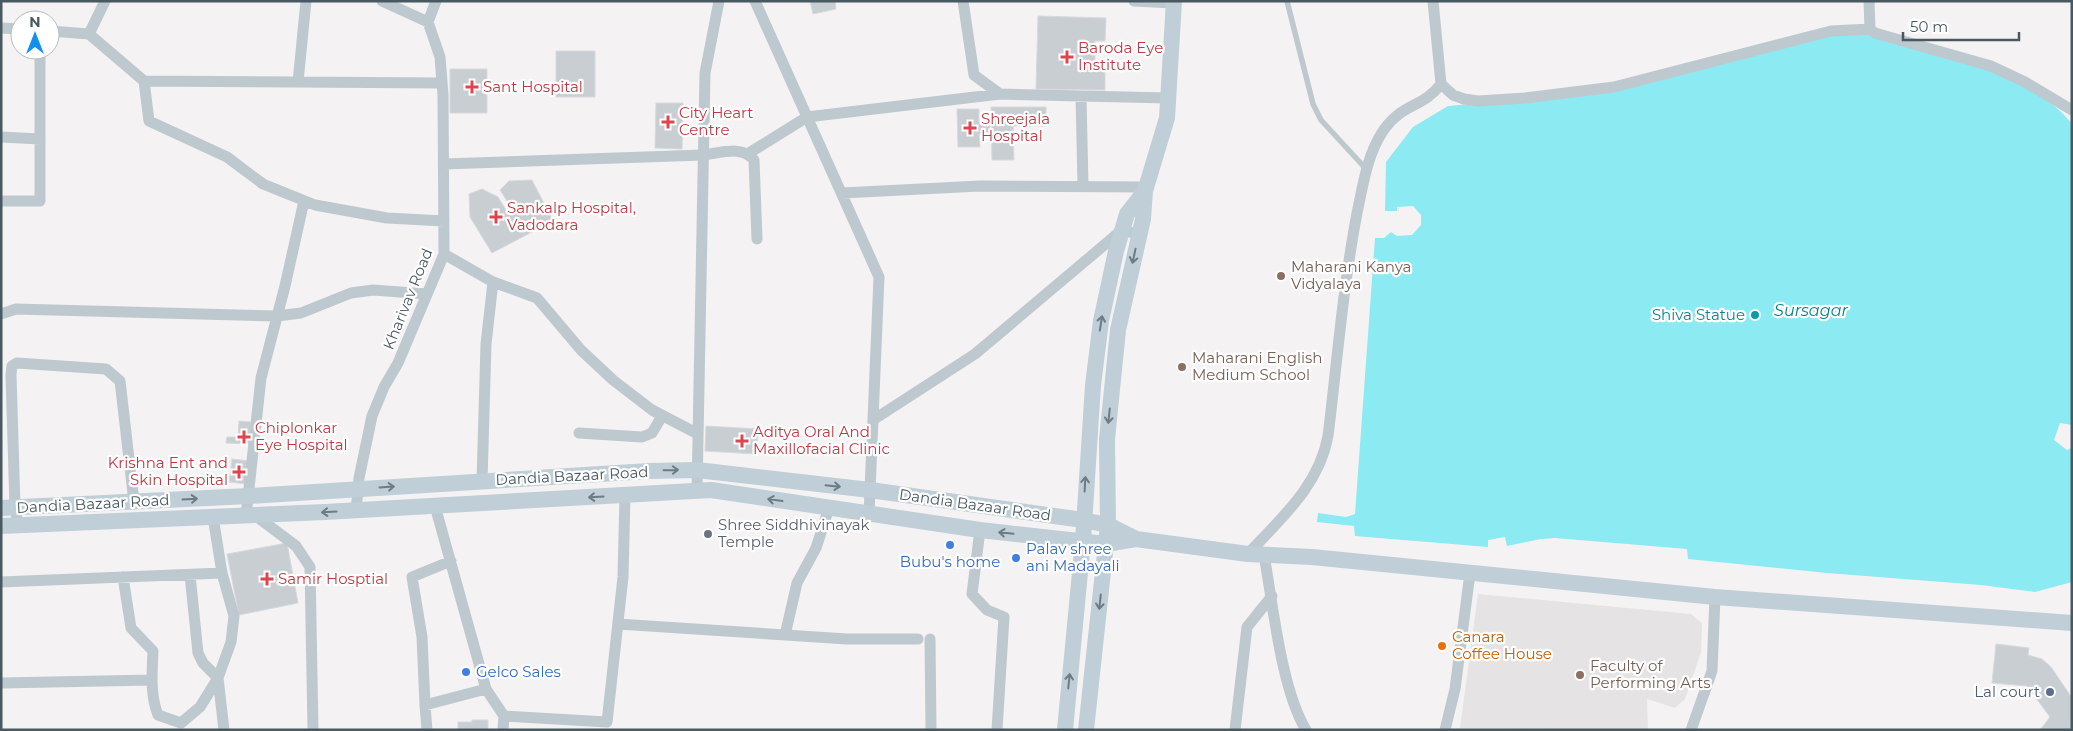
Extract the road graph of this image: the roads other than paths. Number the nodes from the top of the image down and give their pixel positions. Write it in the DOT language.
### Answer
graph roads {
  1 [pos="105,1"];
  2 [pos="306,1"];
  3 [pos="382,1"];
  4 [pos="436,1"];
  5 [pos="719,1"];
  6 [pos="755,1"];
  7 [pos="963,1"];
  8 [pos="1134,1"];
  9 [pos="1287,1"];
  10 [pos="1433,1"];
  11 [pos="1870,1"];
  12 [pos="1173,2"];
  13 [pos="428,22"];
  14 [pos="1870,29"];
  15 [pos="60,32"];
  16 [pos="89,34"];
  17 [pos="40,60"];
  18 [pos="144,81"];
  19 [pos="298,82"];
  20 [pos="442,83"];
  21 [pos="1441,84"];
  22 [pos="1000,94"];
  23 [pos="1081,96"];
  24 [pos="1168,98"];
  25 [pos="2072,110"];
  26 [pos="807,117"];
  27 [pos="1,137"];
  28 [pos="40,139"];
  29 [pos="748,153"];
  30 [pos="703,155"];
  31 [pos="444,164"];
  32 [pos="1367,170"];
  33 [pos="1083,186"];
  34 [pos="1146,189"];
  35 [pos="842,193"];
  36 [pos="1,201"];
  37 [pos="304,201"];
  38 [pos="444,222"];
  39 [pos="1122,230"];
  40 [pos="1138,234"];
  41 [pos="757,239"];
  42 [pos="444,254"];
  43 [pos="493,282"];
  44 [pos="427,294"];
  45 [pos="1,314"];
  46 [pos="277,316"];
  47 [pos="662,416"];
  48 [pos="873,420"];
  49 [pos="579,432"];
  50 [pos="698,434"];
  51 [pos="697,470"];
  52 [pos="482,481"];
  53 [pos="358,489"];
  54 [pos="870,490"];
  55 [pos="697,491"];
  56 [pos="625,495"];
  57 [pos="249,496"];
  58 [pos="134,502"];
  59 [pos="435,506"];
  60 [pos="8,508"];
  61 [pos="829,508"];
  62 [pos="356,511"];
  63 [pos="869,514"];
  64 [pos="251,516"];
  65 [pos="213,517"];
  66 [pos="1083,520"];
  67 [pos="1108,524"];
  68 [pos="18,525"];
  69 [pos="1,526"];
  70 [pos="980,530"];
  71 [pos="1136,539"];
  72 [pos="1083,541"];
  73 [pos="1106,544"];
  74 [pos="1256,555"];
  75 [pos="451,561"];
  76 [pos="222,573"];
  77 [pos="1470,573"];
  78 [pos="190,575"];
  79 [pos="124,577"];
  80 [pos="1,582"];
  81 [pos="1272,596"];
  82 [pos="1715,597"];
  83 [pos="618,624"];
  84 [pos="2072,624"];
  85 [pos="785,635"];
  86 [pos="930,639"];
  87 [pos="918,640"];
  88 [pos="218,678"];
  89 [pos="152,680"];
  90 [pos="1,683"];
  91 [pos="486,689"];
  92 [pos="425,704"];
  93 [pos="504,716"];
  94 [pos="180,726"];
  95 [pos="607,726"];
  96 [pos="224,730"];
  97 [pos="313,730"];
  98 [pos="427,730"];
  99 [pos="503,730"];
  100 [pos="931,730"];
  101 [pos="997,730"];
  102 [pos="1064,730"];
  103 [pos="1086,730"];
  104 [pos="1234,730"];
  105 [pos="1306,730"];
  106 [pos="1445,730"];
  107 [pos="1691,730"];
  1 -- 16 [label="street"];
  2 -- 19 [label="street"];
  3 -- 13 [label="street"];
  4 -- 13 [label="street"];
  5 -- 30 [label="street"];
  6 -- 26 [label="street"];
  7 -- 22 [label="street"];
  8 -- 12 [label="street"];
  9 -- 32 [label="lane"];
  10 -- 21 [label="street"];
  11 -- 14 [label="street"];
  12 -- 24 [label="street"];
  13 -- 20 [label="street, Kharivav Road"];
  14 -- 21 [label="street"];
  14 -- 25 [label="street"];
  15 -- 16 [label="street"];
  16 -- 18 [label="street"];
  17 -- 28 [label="street"];
  18 -- 19 [label="street"];
  18 -- 37 [label="street"];
  19 -- 20 [label="street"];
  20 -- 31 [label="street, Kharivav Road"];
  21 -- 32 [label="street"];
  22 -- 23 [label="street"];
  22 -- 26 [label="street"];
  23 -- 24 [label="street"];
  23 -- 33 [label="street"];
  24 -- 34 [label="street"];
  26 -- 29 [label="street"];
  26 -- 35 [label="street"];
  27 -- 28 [label="street"];
  28 -- 36 [label="street"];
  29 -- 30 [label="street"];
  29 -- 41 [label="street"];
  30 -- 31 [label="street"];
  30 -- 50 [label="street"];
  31 -- 38 [label="street, Kharivav Road"];
  32 -- 74 [label="street"];
  33 -- 34 [label="street"];
  33 -- 35 [label="street"];
  34 -- 39 [label="street"];
  34 -- 40 [label="street"];
  35 -- 48 [label="street"];
  37 -- 38 [label="street"];
  37 -- 46 [label="street"];
  38 -- 42 [label="street, Kharivav Road"];
  39 -- 40 [label="street"];
  39 -- 48 [label="street"];
  66 -- 39 [label="street, one-way"];
  40 -- 67 [label="street, one-way"];
  42 -- 43 [label="street"];
  42 -- 44 [label="street, Kharivav Road"];
  43 -- 47 [label="street"];
  43 -- 52 [label="street"];
  44 -- 46 [label="street"];
  44 -- 53 [label="street, Kharivav Road"];
  45 -- 46 [label="street"];
  46 -- 57 [label="street"];
  47 -- 49 [label="street"];
  47 -- 50 [label="street"];
  48 -- 54 [label="street"];
  50 -- 51 [label="street"];
  52 -- 51 [label="street, Dandia Bazaar Road, one-way"];
  51 -- 54 [label="street, Dandia Bazaar Road, one-way"];
  51 -- 55 [label="street"];
  53 -- 52 [label="street, Dandia Bazaar Road, one-way"];
  53 -- 57 [label="street, Dandia Bazaar Road"];
  53 -- 62 [label="street, Kharivav Road"];
  54 -- 63 [label="street"];
  54 -- 66 [label="street, Dandia Bazaar Road"];
  55 -- 56 [label="street, Dandia Bazaar Road"];
  61 -- 55 [label="street, Dandia Bazaar Road, one-way"];
  56 -- 59 [label="street, Dandia Bazaar Road, one-way"];
  56 -- 83 [label="street"];
  58 -- 57 [label="street, Dandia Bazaar Road, one-way"];
  57 -- 64 [label="street"];
  58 -- 60 [label="street, Dandia Bazaar Road"];
  58 -- 60 [label="street"];
  59 -- 62 [label="street, Dandia Bazaar Road"];
  59 -- 75 [label="street"];
  60 -- 68 [label="street"];
  61 -- 63 [label="street, Dandia Bazaar Road"];
  61 -- 85 [label="street"];
  62 -- 64 [label="street, Dandia Bazaar Road, one-way"];
  63 -- 70 [label="street, Dandia Bazaar Road"];
  64 -- 65 [label="street, Dandia Bazaar Road"];
  64 -- 97 [label="street"];
  65 -- 68 [label="street, Dandia Bazaar Road"];
  65 -- 76 [label="street"];
  66 -- 67 [label="street, Dandia Bazaar Road"];
  66 -- 72 [label="street"];
  67 -- 71 [label="street, Dandia Bazaar Road"];
  67 -- 73 [label="street"];
  68 -- 69 [label="street, Dandia Bazaar Road"];
  72 -- 70 [label="street, Dandia Bazaar Road, one-way"];
  70 -- 101 [label="street"];
  71 -- 73 [label="street, Dandia Bazaar Road"];
  71 -- 74 [label="street"];
  72 -- 73 [label="street, Dandia Bazaar Road"];
  102 -- 72 [label="street, one-way"];
  73 -- 103 [label="street, one-way"];
  74 -- 77 [label="street"];
  74 -- 81 [label="street"];
  75 -- 91 [label="street"];
  75 -- 92 [label="street"];
  76 -- 78 [label="street"];
  76 -- 88 [label="street"];
  77 -- 82 [label="street"];
  77 -- 106 [label="street"];
  78 -- 79 [label="street"];
  78 -- 88 [label="street"];
  79 -- 80 [label="street"];
  79 -- 89 [label="street"];
  81 -- 104 [label="street"];
  81 -- 105 [label="street"];
  82 -- 84 [label="street"];
  82 -- 107 [label="street"];
  83 -- 85 [label="street"];
  83 -- 95 [label="street"];
  85 -- 87 [label="street"];
  86 -- 100 [label="street"];
  88 -- 94 [label="street"];
  88 -- 96 [label="street"];
  89 -- 90 [label="street"];
  89 -- 94 [label="street"];
  91 -- 92 [label="street"];
  91 -- 93 [label="street"];
  92 -- 98 [label="street"];
  93 -- 95 [label="street"];
  93 -- 99 [label="street"];
}
